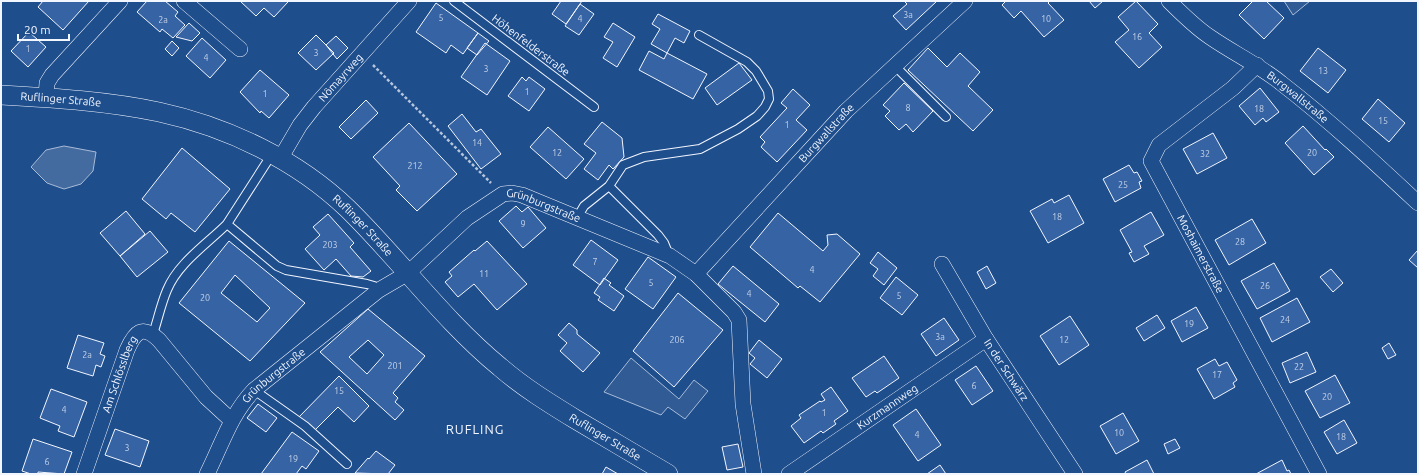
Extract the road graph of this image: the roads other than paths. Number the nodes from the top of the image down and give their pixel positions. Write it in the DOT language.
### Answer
graph roads {
  1 [pos="120,1"];
  2 [pos="184,1"];
  3 [pos="409,1"];
  4 [pos="454,1"];
  5 [pos="965,1"];
  6 [pos="1169,1"];
  7 [pos="699,35"];
  8 [pos="240,49"];
  9 [pos="894,65"];
  10 [pos="1257,65"];
  11 [pos="1,95"];
  12 [pos="46,97"];
  13 [pos="594,107"];
  14 [pos="946,117"];
  15 [pos="276,157"];
  16 [pos="608,186"];
  17 [pos="1418,203"];
  18 [pos="577,218"];
  19 [pos="227,224"];
  20 [pos="670,256"];
  21 [pos="942,264"];
  22 [pos="408,273"];
  23 [pos="696,274"];
  24 [pos="379,290"];
  25 [pos="153,334"];
  26 [pos="986,339"];
  27 [pos="254,390"];
  28 [pos="231,420"];
  29 [pos="347,464"];
  30 [pos="84,474"];
  31 [pos="207,474"];
  32 [pos="668,474"];
  33 [pos="754,474"];
  34 [pos="790,474"];
  35 [pos="1075,474"];
  36 [pos="1319,474"];
  1 -- 12 [label="street"];
  2 -- 8 [label="street"];
  3 -- 15 [label="street, Nömayrweg"];
  4 -- 13 [label="lane, Höhenfelderstraße"];
  5 -- 9 [label="street, Burgwallstraße"];
  6 -- 10 [label="street, Burgwallstraße"];
  7 -- 16 [label="lane"];
  9 -- 14 [label="lane"];
  9 -- 23 [label="street, Burgwallstraße"];
  10 -- 17 [label="street, Burgwallstraße"];
  10 -- 36 [label="street, Moshaimerstraße"];
  11 -- 12 [label="street, Ruflinger Straße"];
  12 -- 15 [label="street, Ruflinger Straße"];
  15 -- 19 [label="lane"];
  15 -- 22 [label="street, Ruflinger Straße"];
  16 -- 18 [label="lane"];
  16 -- 20 [label="lane"];
  18 -- 20 [label="street, Grünburgstraße"];
  18 -- 22 [label="street, Grünburgstraße"];
  19 -- 24 [label="lane"];
  19 -- 25 [label="lane"];
  20 -- 23 [label="street, Grünburgstraße"];
  21 -- 26 [label="street, In der Schwärz"];
  22 -- 24 [label="street, Grünburgstraße"];
  22 -- 32 [label="street, Ruflinger Straße"];
  23 -- 33 [label="street, Grünburgstraße"];
  24 -- 27 [label="street, Grünburgstraße"];
  25 -- 28 [label="street, Am Schlösslberg"];
  25 -- 30 [label="street, Am Schlösslberg"];
  26 -- 34 [label="street, Kurzmannweg"];
  26 -- 35 [label="street, In der Schwärz"];
  27 -- 28 [label="street, Grünburgstraße"];
  27 -- 29 [label="lane"];
  28 -- 31 [label="street, Grünburgstraße"];
}
